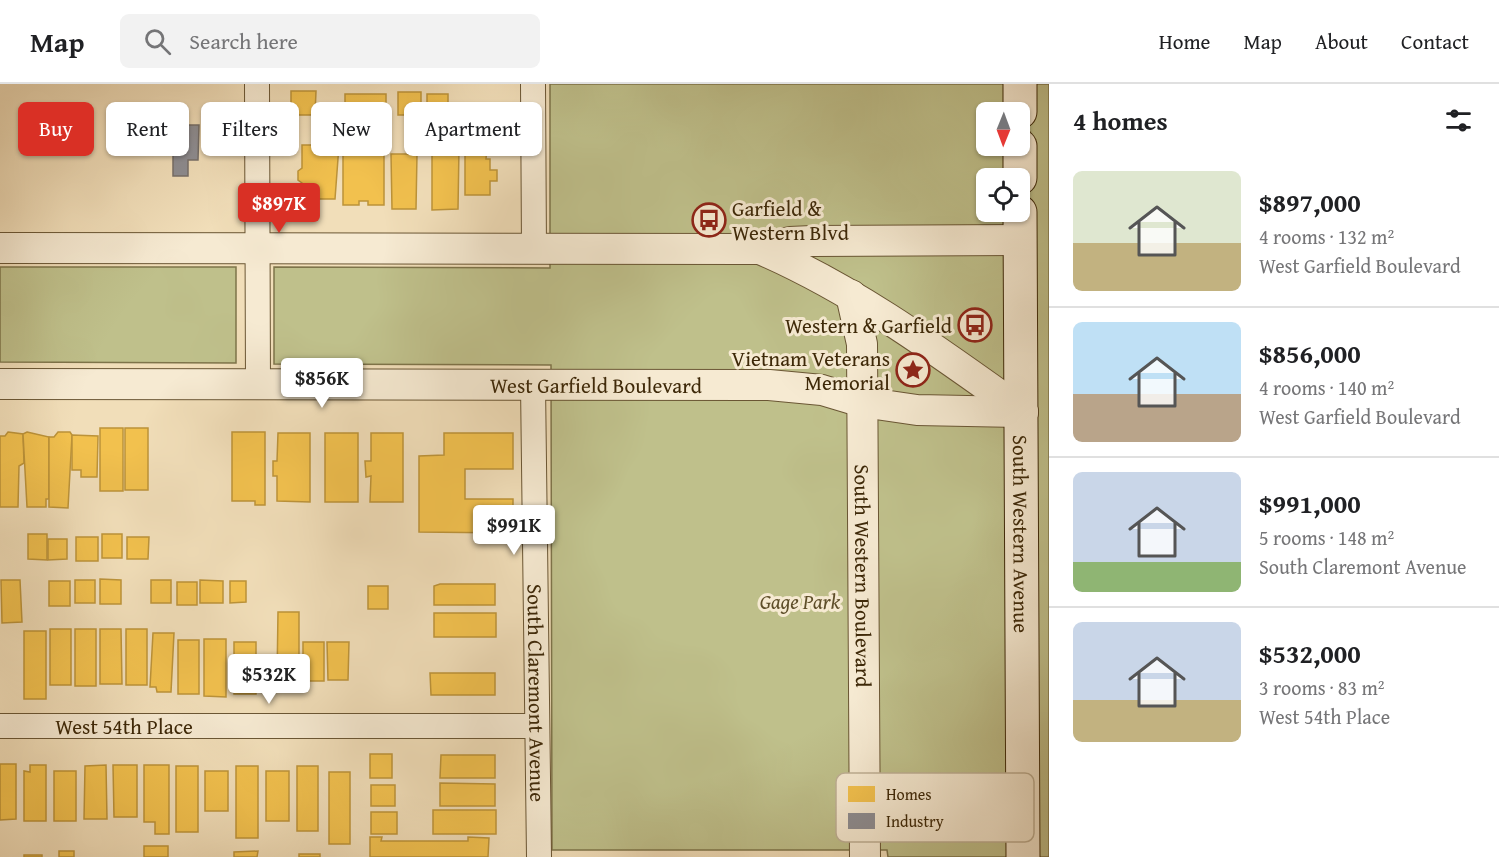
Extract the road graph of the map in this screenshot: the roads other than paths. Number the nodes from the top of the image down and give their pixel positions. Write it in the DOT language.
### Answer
graph roads {
  1 [pos="257,84"];
  2 [pos="533,84"];
  3 [pos="1020,84"];
  4 [pos="1020,102"];
  5 [pos="1020,226"];
  6 [pos="0,248"];
  7 [pos="258,248"];
  8 [pos="534,249"];
  9 [pos="760,249"];
  10 [pos="851,295"];
  11 [pos="0,384"];
  12 [pos="258,385"];
  13 [pos="533,386"];
  14 [pos="862,402"];
  15 [pos="1036,412"];
  16 [pos="0,726"];
  17 [pos="537,726"];
  18 [pos="864,773"];
  19 [pos="1025,773"];
  20 [pos="865,842"];
  21 [pos="1023,842"];
  22 [pos="539,857"];
  23 [pos="865,857"];
  24 [pos="1023,857"];
  1 -- 7 [label="street"];
  2 -- 8 [label="street"];
  3 -- 4 [label="main road"];
  5 -- 9 [label="street"];
  5 -- 15 [label="main road, South Western Avenue"];
  6 -- 7 [label="street"];
  7 -- 8 [label="street"];
  7 -- 12 [label="street"];
  8 -- 9 [label="street"];
  9 -- 10 [label="street"];
  10 -- 14 [label="street, South Western Boulevard"];
  10 -- 15 [label="street"];
  11 -- 12 [label="street, West Garfield Boulevard"];
  12 -- 13 [label="street, West Garfield Boulevard"];
  13 -- 14 [label="street, West Garfield Boulevard"];
  13 -- 17 [label="street, South Claremont Avenue"];
  14 -- 15 [label="street, West Garfield Boulevard"];
  14 -- 18 [label="street, South Western Boulevard"];
  15 -- 19 [label="main road, South Western Avenue"];
  16 -- 17 [label="street, West 54th Place"];
  17 -- 22 [label="street, South Claremont Avenue"];
  20 -- 23 [label="street, South Western Boulevard"];
  21 -- 24 [label="main road, South Western Avenue"];
}
